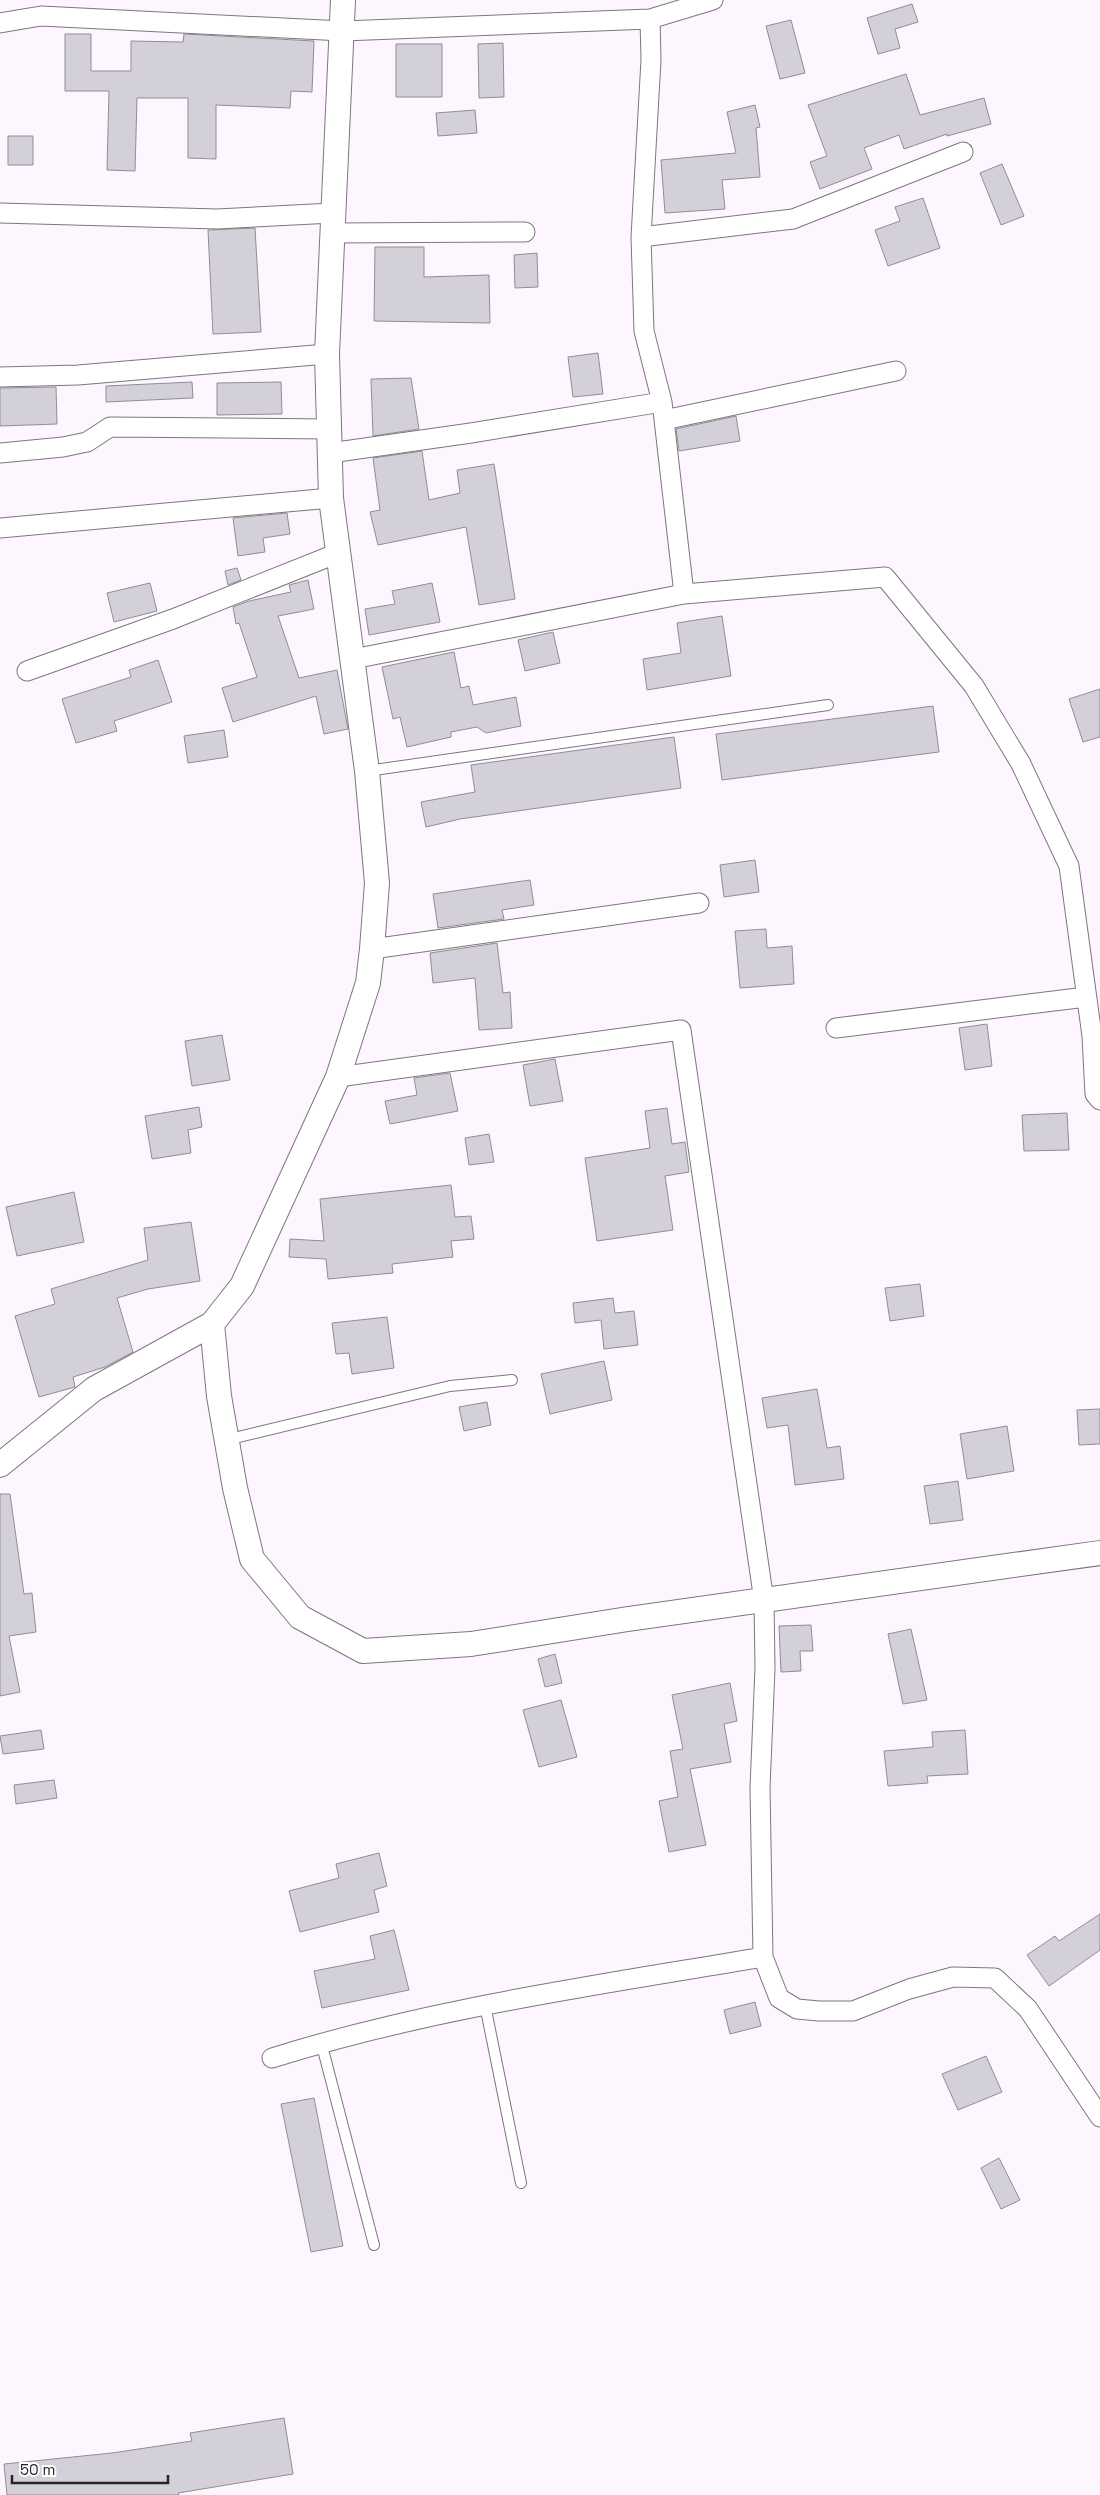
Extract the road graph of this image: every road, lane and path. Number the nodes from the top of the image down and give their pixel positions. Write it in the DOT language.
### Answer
graph roads {
  1 [pos="343,0"];
  2 [pos="713,0"];
  3 [pos="650,19"];
  4 [pos="0,24"];
  5 [pos="343,31"];
  6 [pos="963,152"];
  7 [pos="0,213"];
  8 [pos="333,223"];
  9 [pos="525,232"];
  10 [pos="641,237"];
  11 [pos="328,354"];
  12 [pos="896,371"];
  13 [pos="0,377"];
  14 [pos="663,411"];
  15 [pos="329,429"];
  16 [pos="330,452"];
  17 [pos="0,453"];
  18 [pos="331,498"];
  19 [pos="0,528"];
  20 [pos="338,553"];
  21 [pos="684,594"];
  22 [pos="353,659"];
  23 [pos="27,671"];
  24 [pos="828,705"];
  25 [pos="367,771"];
  26 [pos="699,903"];
  27 [pos="372,949"];
  28 [pos="1086,997"];
  29 [pos="836,1028"];
  30 [pos="1096,1035"];
  31 [pos="338,1077"];
  32 [pos="1100,1100"];
  33 [pos="212,1324"];
  34 [pos="512,1380"];
  35 [pos="226,1440"];
  36 [pos="0,1465"];
  37 [pos="1100,1552"];
  38 [pos="764,1601"];
  39 [pos="763,1957"];
  40 [pos="485,2005"];
  41 [pos="321,2042"];
  42 [pos="272,2058"];
  43 [pos="1100,2117"];
  44 [pos="521,2183"];
  45 [pos="374,2245"];
  1 -- 5 [label="street"];
  2 -- 3 [label="street"];
  3 -- 5 [label="street"];
  3 -- 10 [label="street"];
  4 -- 5 [label="street"];
  5 -- 8 [label="street"];
  6 -- 10 [label="street"];
  7 -- 8 [label="street"];
  8 -- 9 [label="street"];
  8 -- 11 [label="street"];
  10 -- 14 [label="street"];
  11 -- 13 [label="street"];
  11 -- 15 [label="street"];
  12 -- 14 [label="street"];
  14 -- 16 [label="street"];
  14 -- 21 [label="street"];
  15 -- 16 [label="street"];
  15 -- 17 [label="street"];
  16 -- 18 [label="street"];
  18 -- 19 [label="street"];
  18 -- 20 [label="street"];
  20 -- 22 [label="street"];
  20 -- 23 [label="street"];
  21 -- 22 [label="street"];
  21 -- 28 [label="street"];
  22 -- 25 [label="street"];
  24 -- 25 [label="lane"];
  25 -- 27 [label="street"];
  26 -- 27 [label="street"];
  27 -- 31 [label="street"];
  28 -- 29 [label="street"];
  28 -- 30 [label="street"];
  30 -- 32 [label="street"];
  31 -- 33 [label="street"];
  31 -- 38 [label="street"];
  33 -- 35 [label="street"];
  33 -- 36 [label="street"];
  34 -- 35 [label="lane"];
  35 -- 38 [label="street"];
  37 -- 38 [label="street"];
  38 -- 39 [label="street"];
  39 -- 40 [label="street"];
  39 -- 43 [label="street"];
  40 -- 41 [label="street"];
  40 -- 44 [label="lane"];
  41 -- 42 [label="street"];
  41 -- 45 [label="lane"];
}
